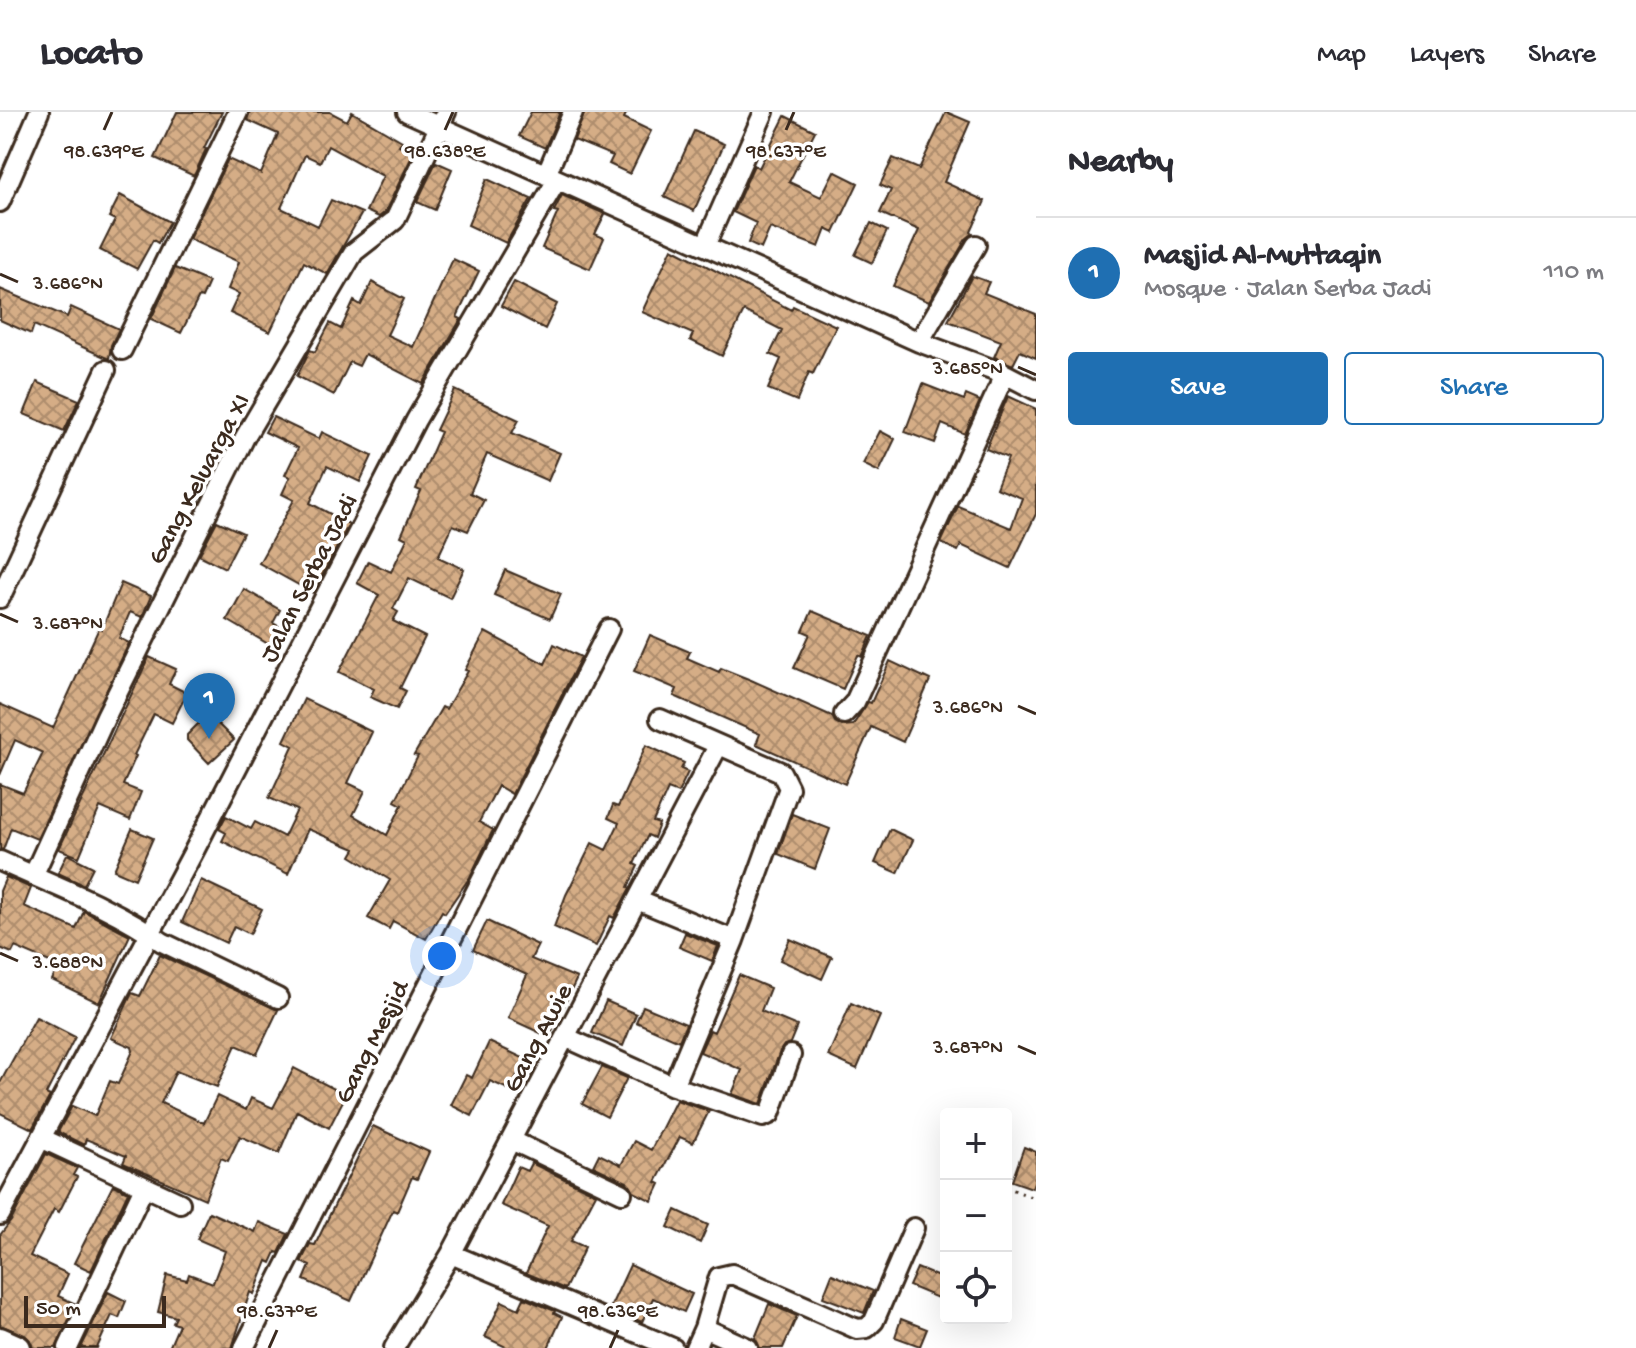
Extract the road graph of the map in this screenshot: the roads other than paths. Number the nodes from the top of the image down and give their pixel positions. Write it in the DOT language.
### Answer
graph roads {
  1 [pos="39,112"];
  2 [pos="238,112"];
  3 [pos="407,112"];
  4 [pos="573,112"];
  5 [pos="764,112"];
  6 [pos="442,120"];
  7 [pos="552,177"];
  8 [pos="0,202"];
  9 [pos="976,245"];
  10 [pos="705,246"];
  11 [pos="919,342"];
  12 [pos="122,350"];
  13 [pos="106,370"];
  14 [pos="1005,374"];
  15 [pos="1036,390"];
  16 [pos="0,598"];
  17 [pos="609,629"];
  18 [pos="844,714"];
  19 [pos="660,719"];
  20 [pos="718,746"];
  21 [pos="0,861"];
  22 [pos="33,876"];
  23 [pos="637,900"];
  24 [pos="149,932"];
  25 [pos="734,940"];
  26 [pos="278,998"];
  27 [pos="565,1037"];
  28 [pos="791,1055"];
  29 [pos="673,1086"];
  30 [pos="41,1138"];
  31 [pos="511,1140"];
  32 [pos="144,1187"];
  33 [pos="622,1193"];
  34 [pos="180,1203"];
  35 [pos="0,1215"];
  36 [pos="914,1228"];
  37 [pos="451,1254"];
  38 [pos="704,1328"];
  39 [pos="0,1340"];
  40 [pos="18,1348"];
  41 [pos="68,1348"];
  42 [pos="244,1348"];
  43 [pos="394,1348"];
  44 [pos="673,1348"];
  45 [pos="695,1348"];
  46 [pos="748,1348"];
  1 -- 8 [label="street"];
  2 -- 12 [label="street"];
  3 -- 6 [label="street"];
  4 -- 7 [label="street, Jalan Serba Jadi"];
  5 -- 10 [label="street"];
  6 -- 7 [label="street"];
  6 -- 22 [label="street, Gang Keluarga XI"];
  7 -- 10 [label="street"];
  7 -- 24 [label="street, Jalan Serba Jadi"];
  9 -- 11 [label="street"];
  10 -- 11 [label="street"];
  11 -- 14 [label="street"];
  13 -- 16 [label="street"];
  14 -- 15 [label="street"];
  14 -- 18 [label="street"];
  17 -- 42 [label="street, Gang Mesjid"];
  19 -- 20 [label="street"];
  20 -- 23 [label="street, Gang Awie"];
  20 -- 25 [label="street"];
  21 -- 22 [label="street"];
  22 -- 24 [label="street"];
  23 -- 25 [label="street"];
  23 -- 27 [label="street, Gang Awie"];
  24 -- 26 [label="street"];
  24 -- 30 [label="street, Jalan Serba Jadi"];
  25 -- 29 [label="street"];
  27 -- 29 [label="street"];
  27 -- 31 [label="street, Gang Awie"];
  28 -- 29 [label="street"];
  30 -- 32 [label="street"];
  30 -- 35 [label="street, Jalan Serba Jadi"];
  31 -- 33 [label="street"];
  31 -- 37 [label="street, Gang Awie"];
  32 -- 34 [label="street"];
  32 -- 41 [label="street"];
  36 -- 38 [label="street"];
  37 -- 43 [label="street, Gang Awie"];
  37 -- 44 [label="street"];
  38 -- 45 [label="street"];
  38 -- 46 [label="street"];
  39 -- 40 [label="main road"];
}
